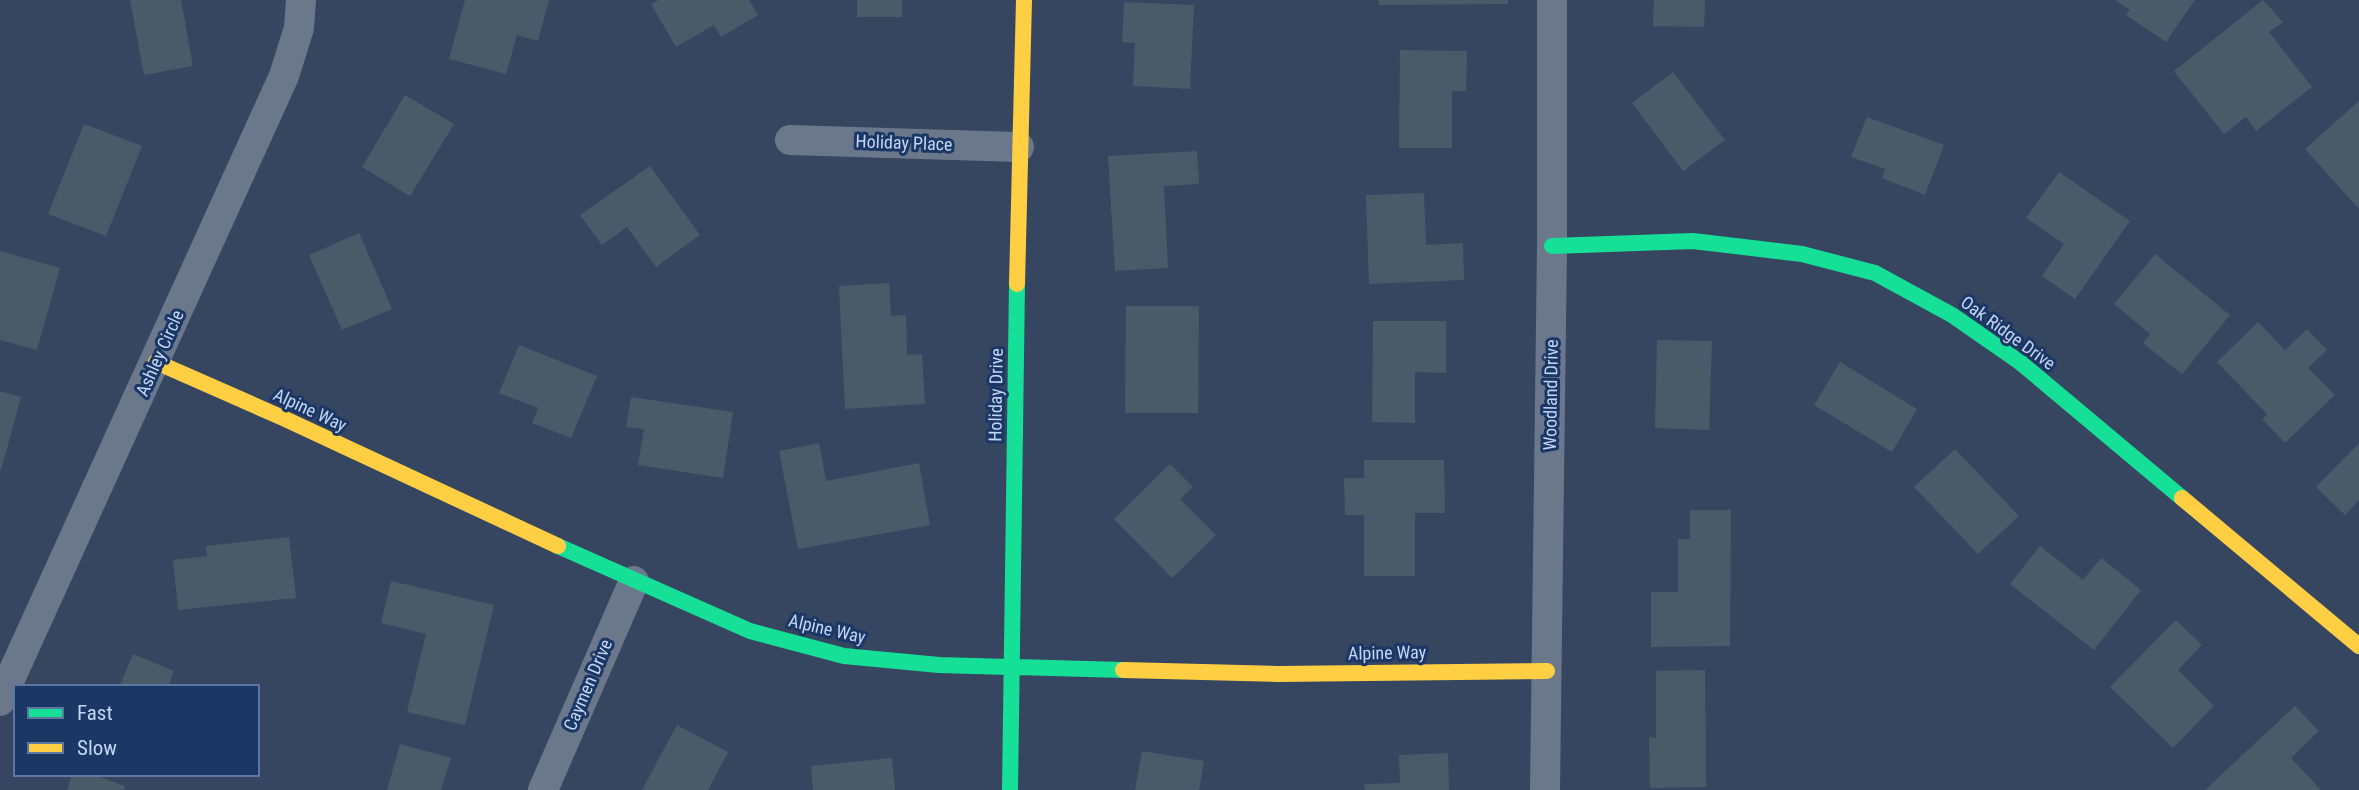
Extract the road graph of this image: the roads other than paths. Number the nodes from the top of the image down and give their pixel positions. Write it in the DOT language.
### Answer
graph roads {
  1 [pos="301,0"];
  2 [pos="1024,0"];
  3 [pos="1552,0"];
  4 [pos="790,140"];
  5 [pos="1018,147"];
  6 [pos="1552,246"];
  7 [pos="156,362"];
  8 [pos="634,581"];
  9 [pos="2359,646"];
  10 [pos="1013,667"];
  11 [pos="1547,671"];
  12 [pos="0,701"];
  13 [pos="543,790"];
  14 [pos="1010,790"];
  15 [pos="1545,790"];
  1 -- 7 [label="street, Ashley Circle"];
  2 -- 5 [label="street, Holiday Drive"];
  3 -- 6 [label="street, Woodland Drive"];
  4 -- 5 [label="street, Holiday Place"];
  5 -- 10 [label="street, Holiday Drive"];
  6 -- 9 [label="street, Oak Ridge Drive"];
  6 -- 11 [label="street, Woodland Drive"];
  7 -- 8 [label="street, Alpine Way"];
  7 -- 12 [label="street, Ashley Circle"];
  8 -- 10 [label="street, Alpine Way"];
  8 -- 13 [label="street, Caymen Drive"];
  10 -- 11 [label="street, Alpine Way"];
  10 -- 14 [label="street, Holiday Drive"];
  11 -- 15 [label="street, Woodland Drive"];
}
